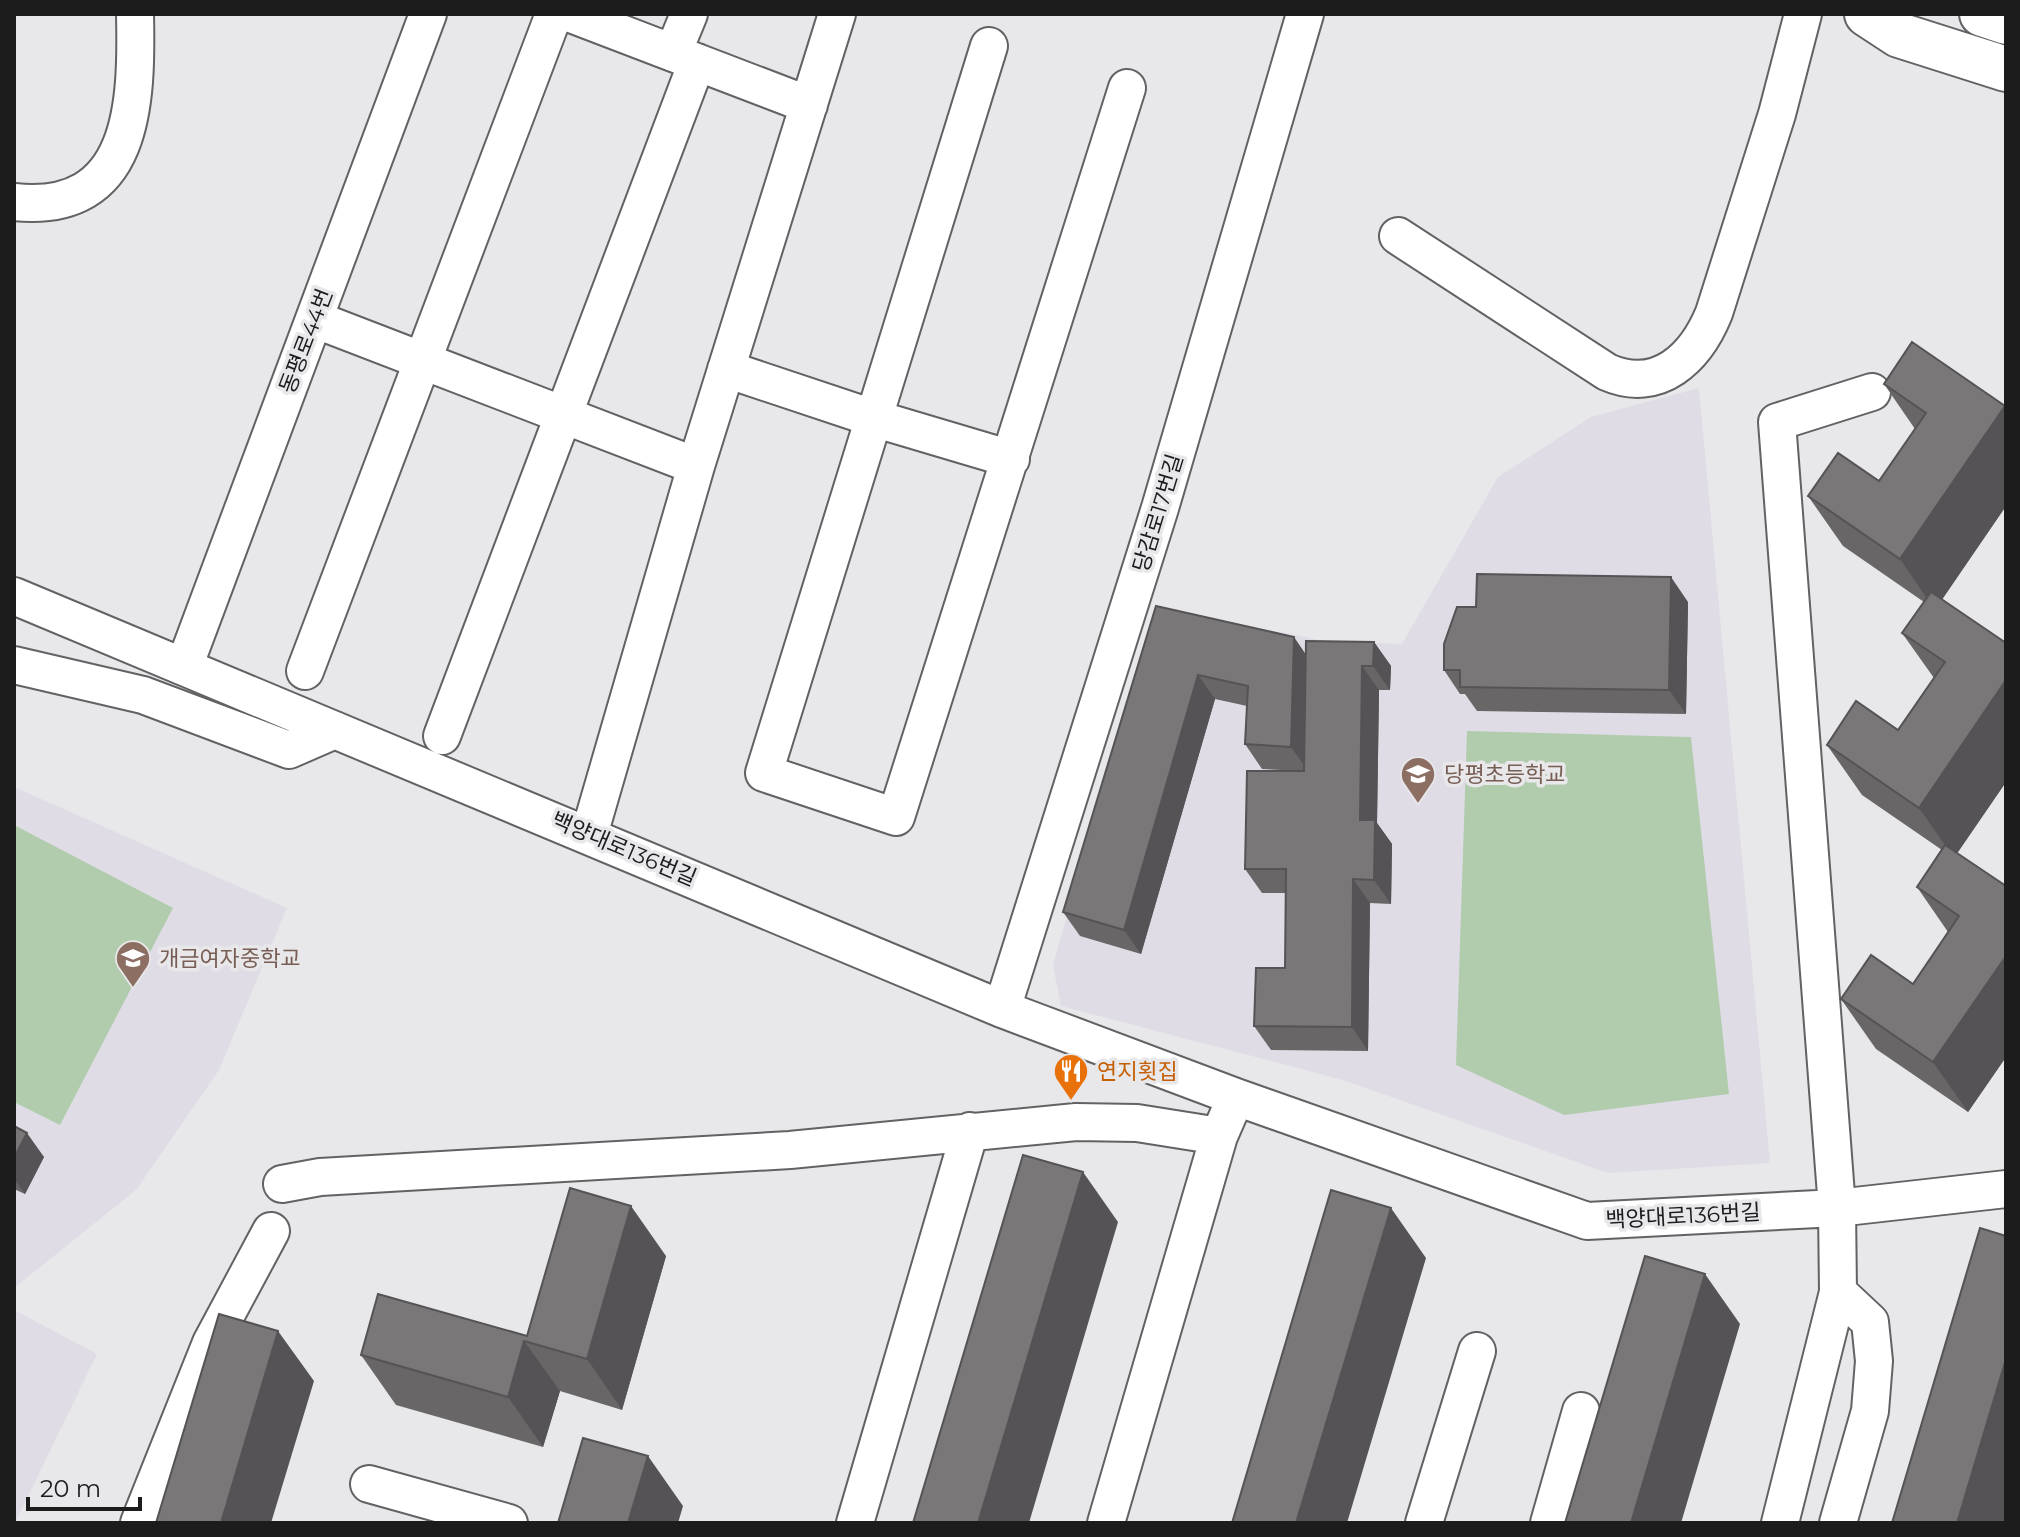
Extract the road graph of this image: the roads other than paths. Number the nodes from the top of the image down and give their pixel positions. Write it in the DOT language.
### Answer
graph roads {
  1 [pos="135,14"];
  2 [pos="428,14"];
  3 [pos="554,14"];
  4 [pos="571,14"];
  5 [pos="689,14"];
  6 [pos="837,14"];
  7 [pos="1305,14"];
  8 [pos="1803,14"];
  9 [pos="1867,14"];
  10 [pos="1982,14"];
  11 [pos="2006,22"];
  12 [pos="989,46"];
  13 [pos="685,58"];
  14 [pos="2006,69"];
  15 [pos="1127,88"];
  16 [pos="809,105"];
  17 [pos="14,202"];
  18 [pos="1398,236"];
  19 [pos="314,319"];
  20 [pos="422,360"];
  21 [pos="726,369"];
  22 [pos="1872,392"];
  23 [pos="563,415"];
  24 [pos="873,418"];
  25 [pos="1011,459"];
  26 [pos="696,466"];
  27 [pos="14,596"];
  28 [pos="14,665"];
  29 [pos="184,667"];
  30 [pos="305,671"];
  31 [pos="335,730"];
  32 [pos="442,736"];
  33 [pos="589,835"];
  34 [pos="1002,1009"];
  35 [pos="1236,1097"];
  36 [pos="970,1131"];
  37 [pos="1219,1136"];
  38 [pos="282,1184"];
  39 [pos="2006,1189"];
  40 [pos="1837,1208"];
  41 [pos="271,1231"];
  42 [pos="1838,1292"];
  43 [pos="1477,1351"];
  44 [pos="1581,1411"];
  45 [pos="369,1484"];
  46 [pos="139,1523"];
  47 [pos="509,1523"];
  48 [pos="855,1523"];
  49 [pos="1106,1523"];
  50 [pos="1424,1523"];
  51 [pos="1549,1523"];
  52 [pos="1780,1523"];
  53 [pos="1838,1523"];
  1 -- 17 [label="street"];
  2 -- 19 [label="street, 동평로44번"];
  3 -- 20 [label="street"];
  4 -- 13 [label="street"];
  5 -- 13 [label="street"];
  6 -- 16 [label="street"];
  7 -- 34 [label="street, 당감로17번길"];
  8 -- 18 [label="street"];
  9 -- 14 [label="main road"];
  10 -- 11 [label="main road"];
  12 -- 24 [label="street"];
  13 -- 16 [label="street"];
  13 -- 23 [label="street"];
  15 -- 25 [label="street"];
  16 -- 21 [label="street"];
  19 -- 20 [label="street"];
  19 -- 29 [label="street, 동평로44번"];
  20 -- 23 [label="street"];
  20 -- 30 [label="street"];
  21 -- 24 [label="street"];
  21 -- 26 [label="street"];
  22 -- 40 [label="street"];
  23 -- 26 [label="street"];
  23 -- 32 [label="street"];
  24 -- 25 [label="street"];
  24 -- 25 [label="street"];
  26 -- 33 [label="street"];
  27 -- 29 [label="street, 백양대로136번길"];
  28 -- 31 [label="street"];
  29 -- 31 [label="street, 백양대로136번길"];
  31 -- 33 [label="street, 백양대로136번길"];
  33 -- 34 [label="street, 백양대로136번길"];
  34 -- 35 [label="street, 백양대로136번길"];
  35 -- 37 [label="street"];
  35 -- 40 [label="street, 백양대로136번길"];
  36 -- 37 [label="street"];
  36 -- 38 [label="street"];
  36 -- 48 [label="street"];
  37 -- 49 [label="street"];
  39 -- 40 [label="street, 백양대로136번길"];
  40 -- 42 [label="street"];
  41 -- 46 [label="street"];
  42 -- 52 [label="street"];
  42 -- 53 [label="street"];
  43 -- 50 [label="street"];
  44 -- 51 [label="street"];
  45 -- 47 [label="street"];
}
